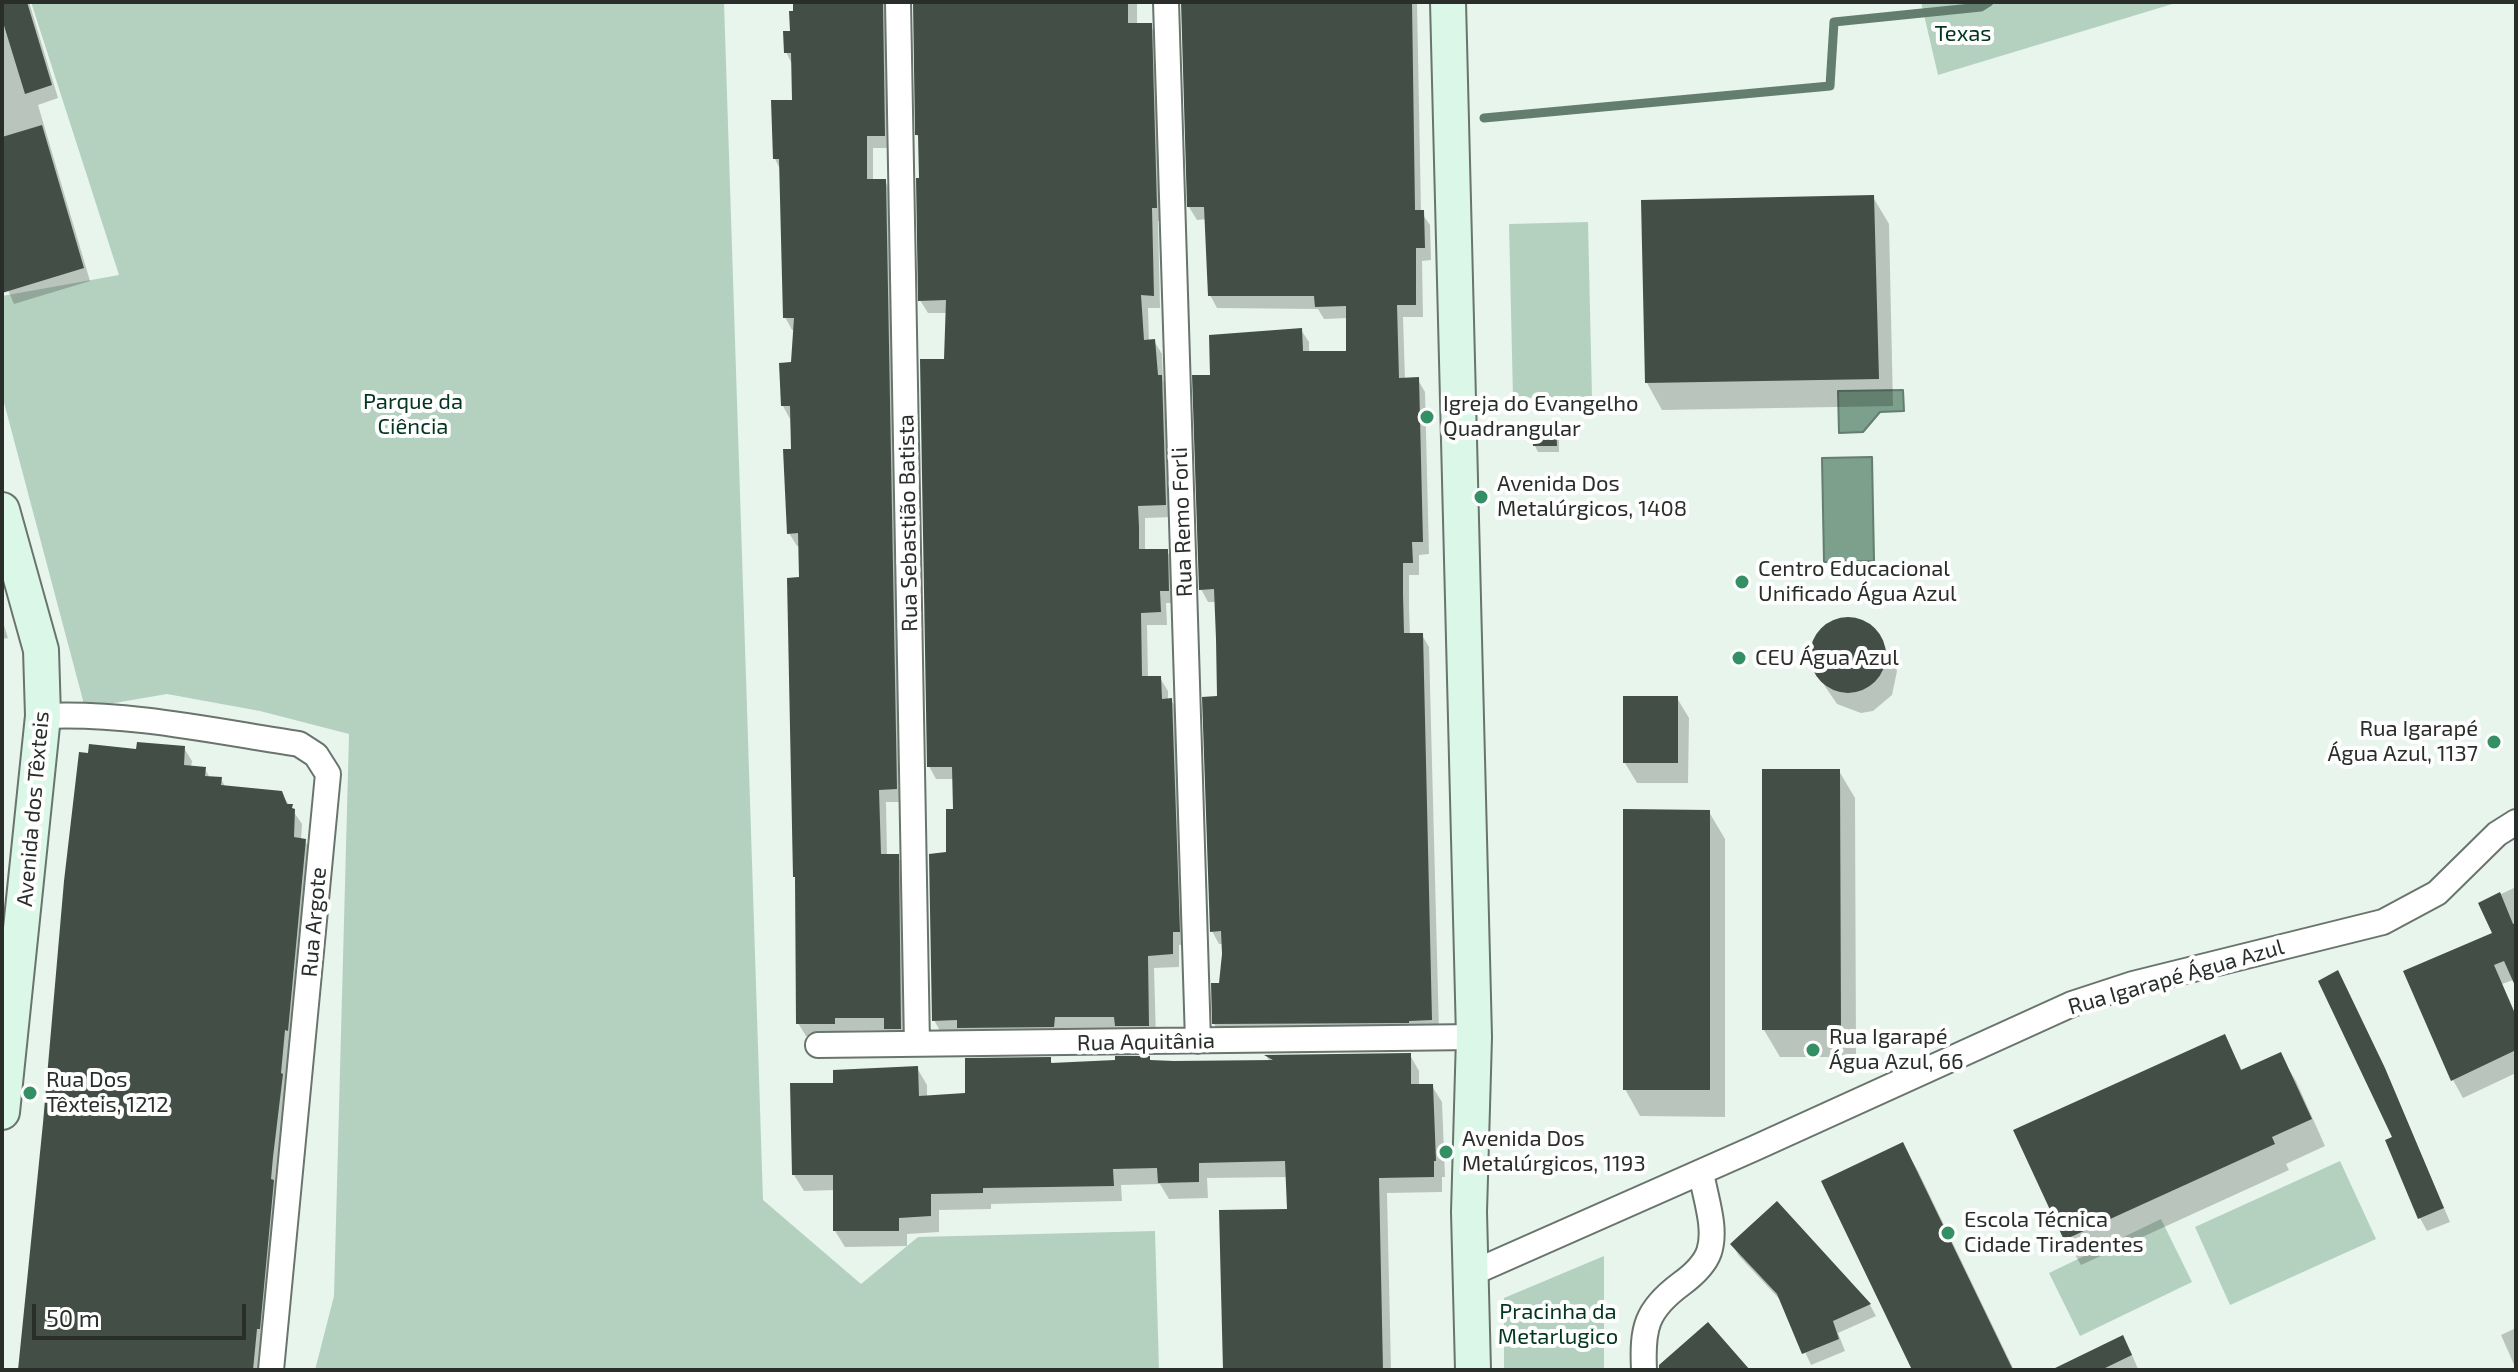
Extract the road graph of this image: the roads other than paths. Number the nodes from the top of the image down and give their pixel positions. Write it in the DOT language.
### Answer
graph roads {
  1 [pos="898,2"];
  2 [pos="1166,2"];
  3 [pos="1448,2"];
  4 [pos="2,510"];
  5 [pos="43,716"];
  6 [pos="2516,822"];
  7 [pos="1474,1037"];
  8 [pos="1198,1041"];
  9 [pos="917,1044"];
  10 [pos="818,1045"];
  11 [pos="2,1112"];
  12 [pos="1701,1172"];
  13 [pos="1470,1274"];
  14 [pos="271,1370"];
  15 [pos="1473,1370"];
  16 [pos="1644,1370"];
  1 -- 9 [label="street, Rua Sebastião Batista"];
  2 -- 8 [label="street, Rua Remo Forli"];
  3 -- 7 [label="main road"];
  4 -- 5 [label="main road, Avenida dos Têxteis"];
  5 -- 11 [label="main road, Avenida dos Têxteis"];
  5 -- 14 [label="street, Rua Argote"];
  6 -- 12 [label="street, Rua Igarapé Água Azul"];
  7 -- 8 [label="street, Rua Aquitânia"];
  7 -- 13 [label="main road"];
  8 -- 9 [label="street, Rua Aquitânia"];
  9 -- 10 [label="street, Rua Aquitânia"];
  12 -- 13 [label="street, Rua Igarapé Água Azul"];
  12 -- 16 [label="street"];
  13 -- 15 [label="main road"];
}
